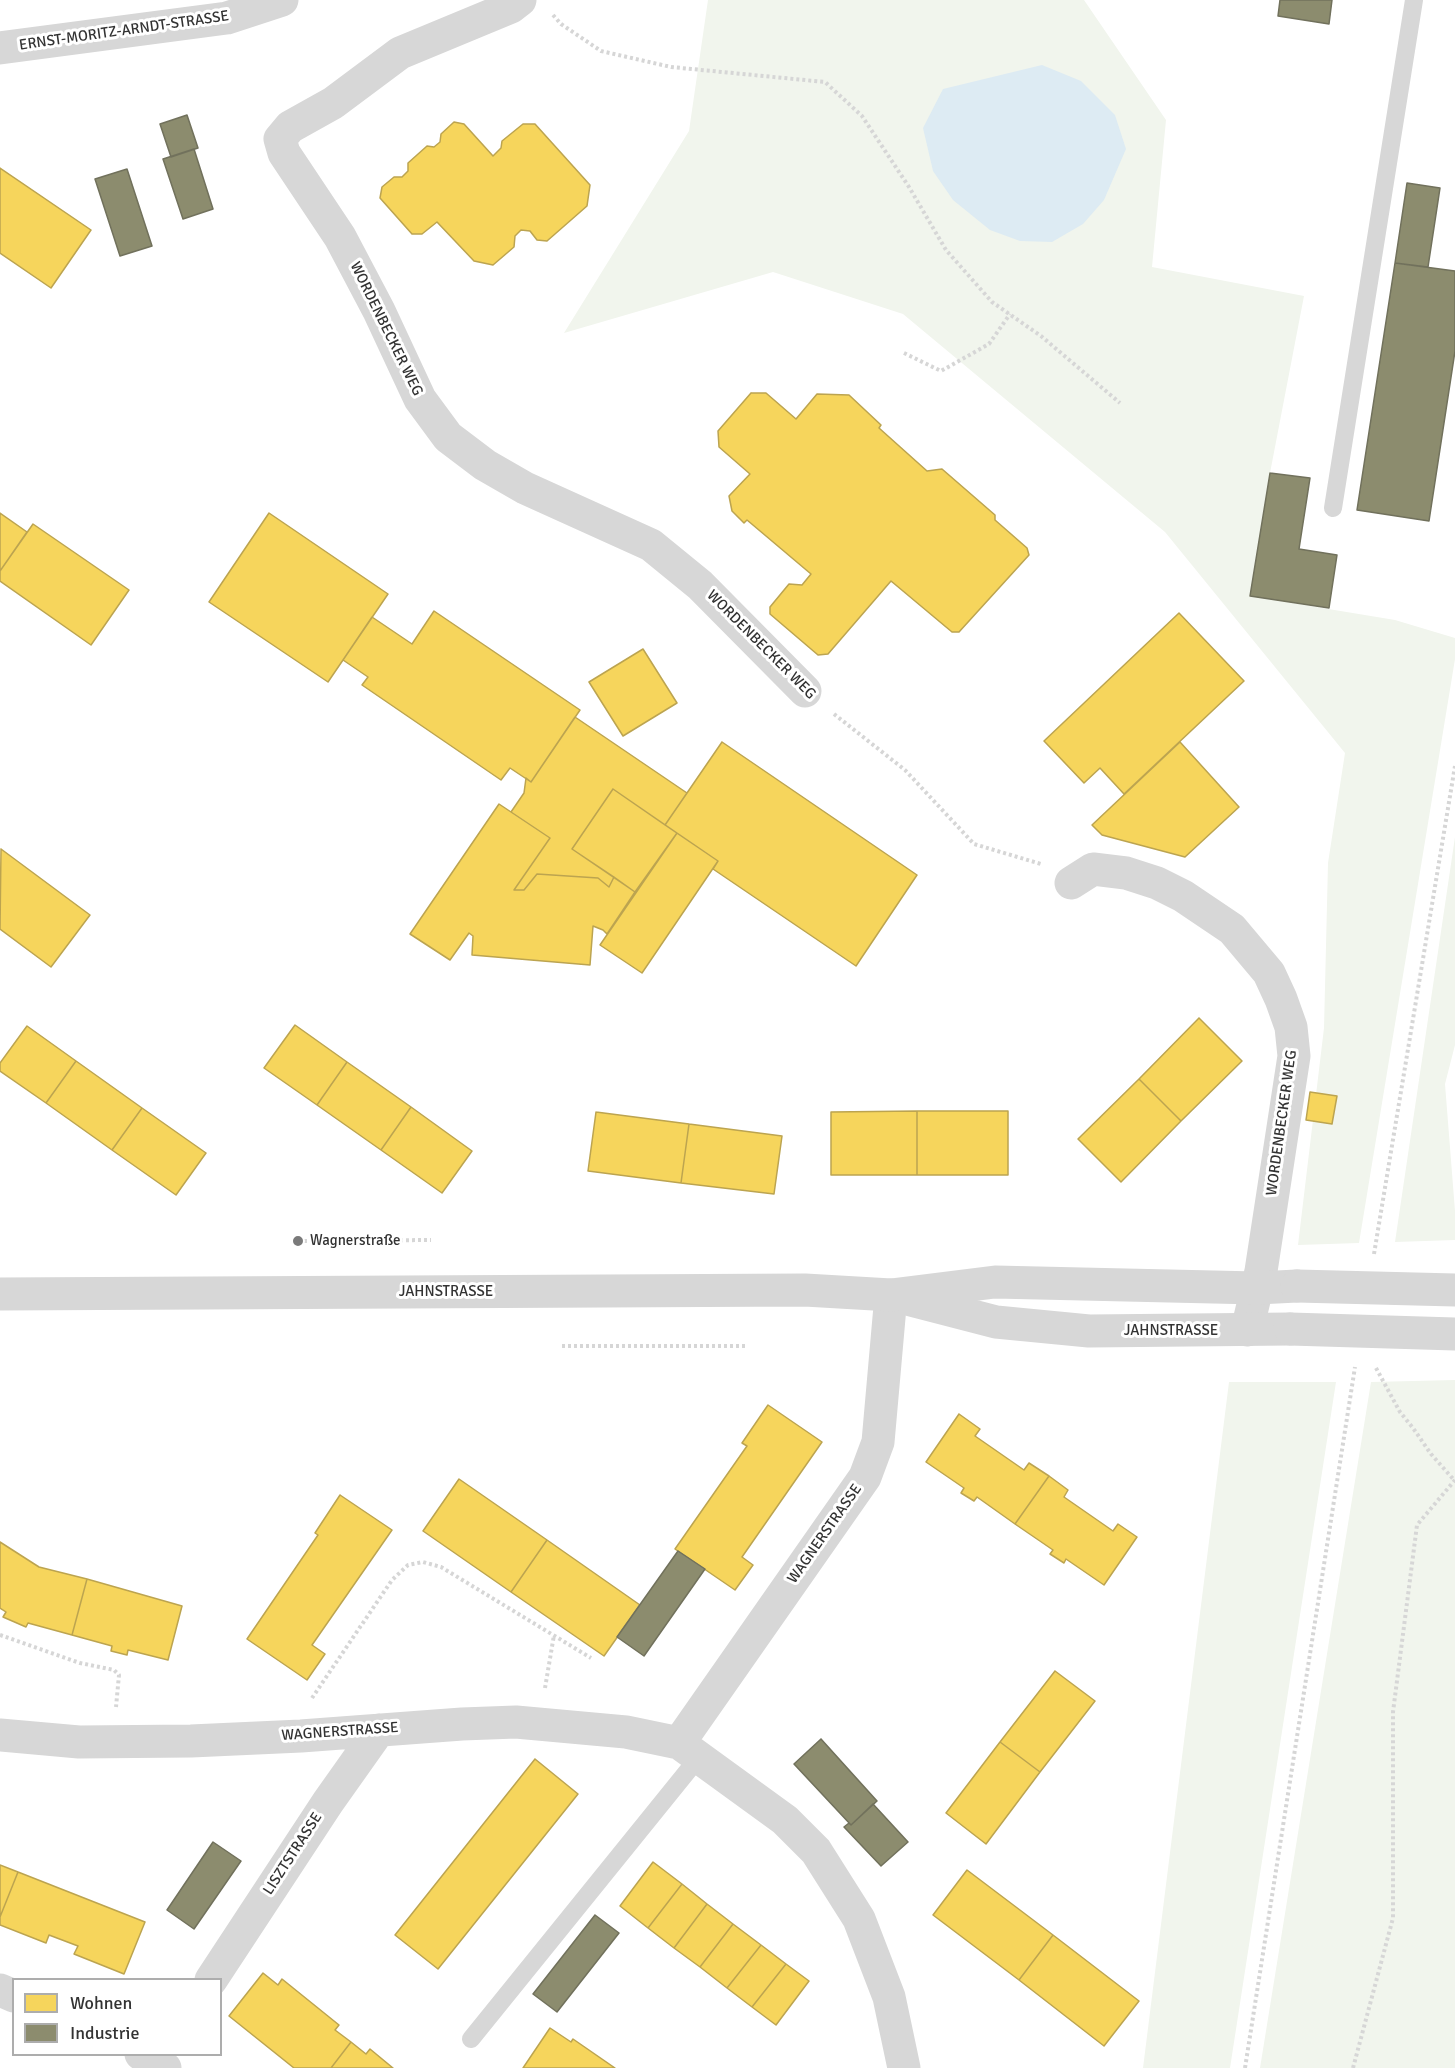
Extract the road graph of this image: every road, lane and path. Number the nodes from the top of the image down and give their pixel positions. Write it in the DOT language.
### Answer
graph roads {
  1 [pos="282,0"];
  2 [pos="1414,0"];
  3 [pos="534,4"];
  4 [pos="0,48"];
  5 [pos="1010,314"];
  6 [pos="904,353"];
  7 [pos="1120,403"];
  8 [pos="1333,508"];
  9 [pos="805,691"];
  10 [pos="1455,766"];
  11 [pos="1071,883"];
  12 [pos="298,1240"];
  13 [pos="431,1240"];
  14 [pos="1373,1260"];
  15 [pos="1257,1288"];
  16 [pos="1455,1290"];
  17 [pos="0,1294"];
  18 [pos="891,1295"];
  19 [pos="1247,1330"];
  20 [pos="1455,1334"];
  21 [pos="562,1346"];
  22 [pos="748,1346"];
  23 [pos="1355,1363"];
  24 [pos="1374,1366"];
  25 [pos="1455,1480"];
  26 [pos="0,1635"];
  27 [pos="554,1635"];
  28 [pos="591,1659"];
  29 [pos="544,1691"];
  30 [pos="306,1706"];
  31 [pos="116,1715"];
  32 [pos="379,1730"];
  33 [pos="0,1735"];
  34 [pos="689,1750"];
  35 [pos="212,1978"];
  36 [pos="471,2039"];
  37 [pos="904,2068"];
  38 [pos="1245,2068"];
  39 [pos="1353,2068"];
  1 -- 4 [label="street, ERNST-MORITZ-ARNDT-STRASSE"];
  2 -- 8 [label="lane"];
  3 -- 5 [label="path"];
  3 -- 9 [label="street, WORDENBECKER WEG"];
  5 -- 6 [label="path"];
  5 -- 7 [label="path"];
  9 -- 11 [label="path, WORDENBECKER WEG"];
  10 -- 14 [label="path"];
  11 -- 15 [label="street, WORDENBECKER WEG"];
  12 -- 13 [label="path"];
  15 -- 16 [label="street, JAHNSTRASSE, bridge"];
  15 -- 18 [label="street, JAHNSTRASSE"];
  15 -- 19 [label="street, WORDENBECKER WEG"];
  17 -- 18 [label="street, JAHNSTRASSE"];
  18 -- 19 [label="street, JAHNSTRASSE"];
  18 -- 34 [label="street, WAGNERSTRASSE"];
  19 -- 20 [label="street, JAHNSTRASSE, bridge"];
  21 -- 22 [label="path"];
  23 -- 38 [label="path"];
  24 -- 25 [label="path"];
  25 -- 39 [label="path"];
  26 -- 31 [label="path"];
  27 -- 28 [label="path"];
  27 -- 29 [label="path"];
  27 -- 30 [label="path"];
  32 -- 33 [label="street, WAGNERSTRASSE"];
  32 -- 34 [label="street, WAGNERSTRASSE"];
  32 -- 35 [label="street, LISZTSTRASSE"];
  34 -- 36 [label="lane, WAGNERSTRASSE"];
  34 -- 37 [label="street, WAGNERSTRASSE"];
}
